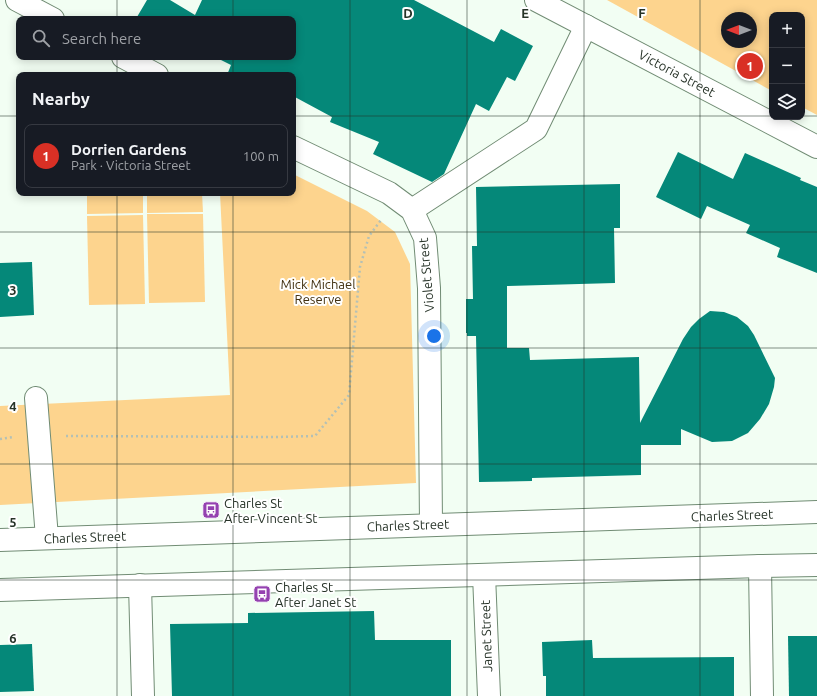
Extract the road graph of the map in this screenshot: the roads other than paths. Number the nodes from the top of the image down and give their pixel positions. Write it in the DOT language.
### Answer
graph roads {
  1 [pos="17,0"];
  2 [pos="536,0"];
  3 [pos="47,16"];
  4 [pos="586,26"];
  5 [pos="129,60"];
  6 [pos="151,72"];
  7 [pos="817,147"];
  8 [pos="296,148"];
  9 [pos="405,205"];
  10 [pos="36,398"];
  11 [pos="817,512"];
  12 [pos="431,525"];
  13 [pos="47,538"];
  14 [pos="0,540"];
  15 [pos="817,565"];
  16 [pos="760,566"];
  17 [pos="484,575"];
  18 [pos="140,585"];
  19 [pos="0,590"];
  20 [pos="143,696"];
  21 [pos="489,696"];
  22 [pos="762,696"];
  1 -- 3 [label="main road"];
  2 -- 4 [label="main road, Victoria Street"];
  4 -- 7 [label="main road, Victoria Street"];
  4 -- 9 [label="main road"];
  5 -- 6 [label="main road"];
  8 -- 9 [label="main road"];
  9 -- 12 [label="main road, Violet Street"];
  10 -- 13 [label="main road"];
  11 -- 12 [label="main road, Charles Street"];
  12 -- 13 [label="main road, Charles Street"];
  13 -- 14 [label="main road, Charles Street"];
  15 -- 16 [label="main road"];
  16 -- 17 [label="main road"];
  16 -- 22 [label="main road"];
  17 -- 18 [label="main road"];
  17 -- 21 [label="main road, Janet Street"];
  18 -- 19 [label="main road"];
  18 -- 20 [label="main road"];
}
